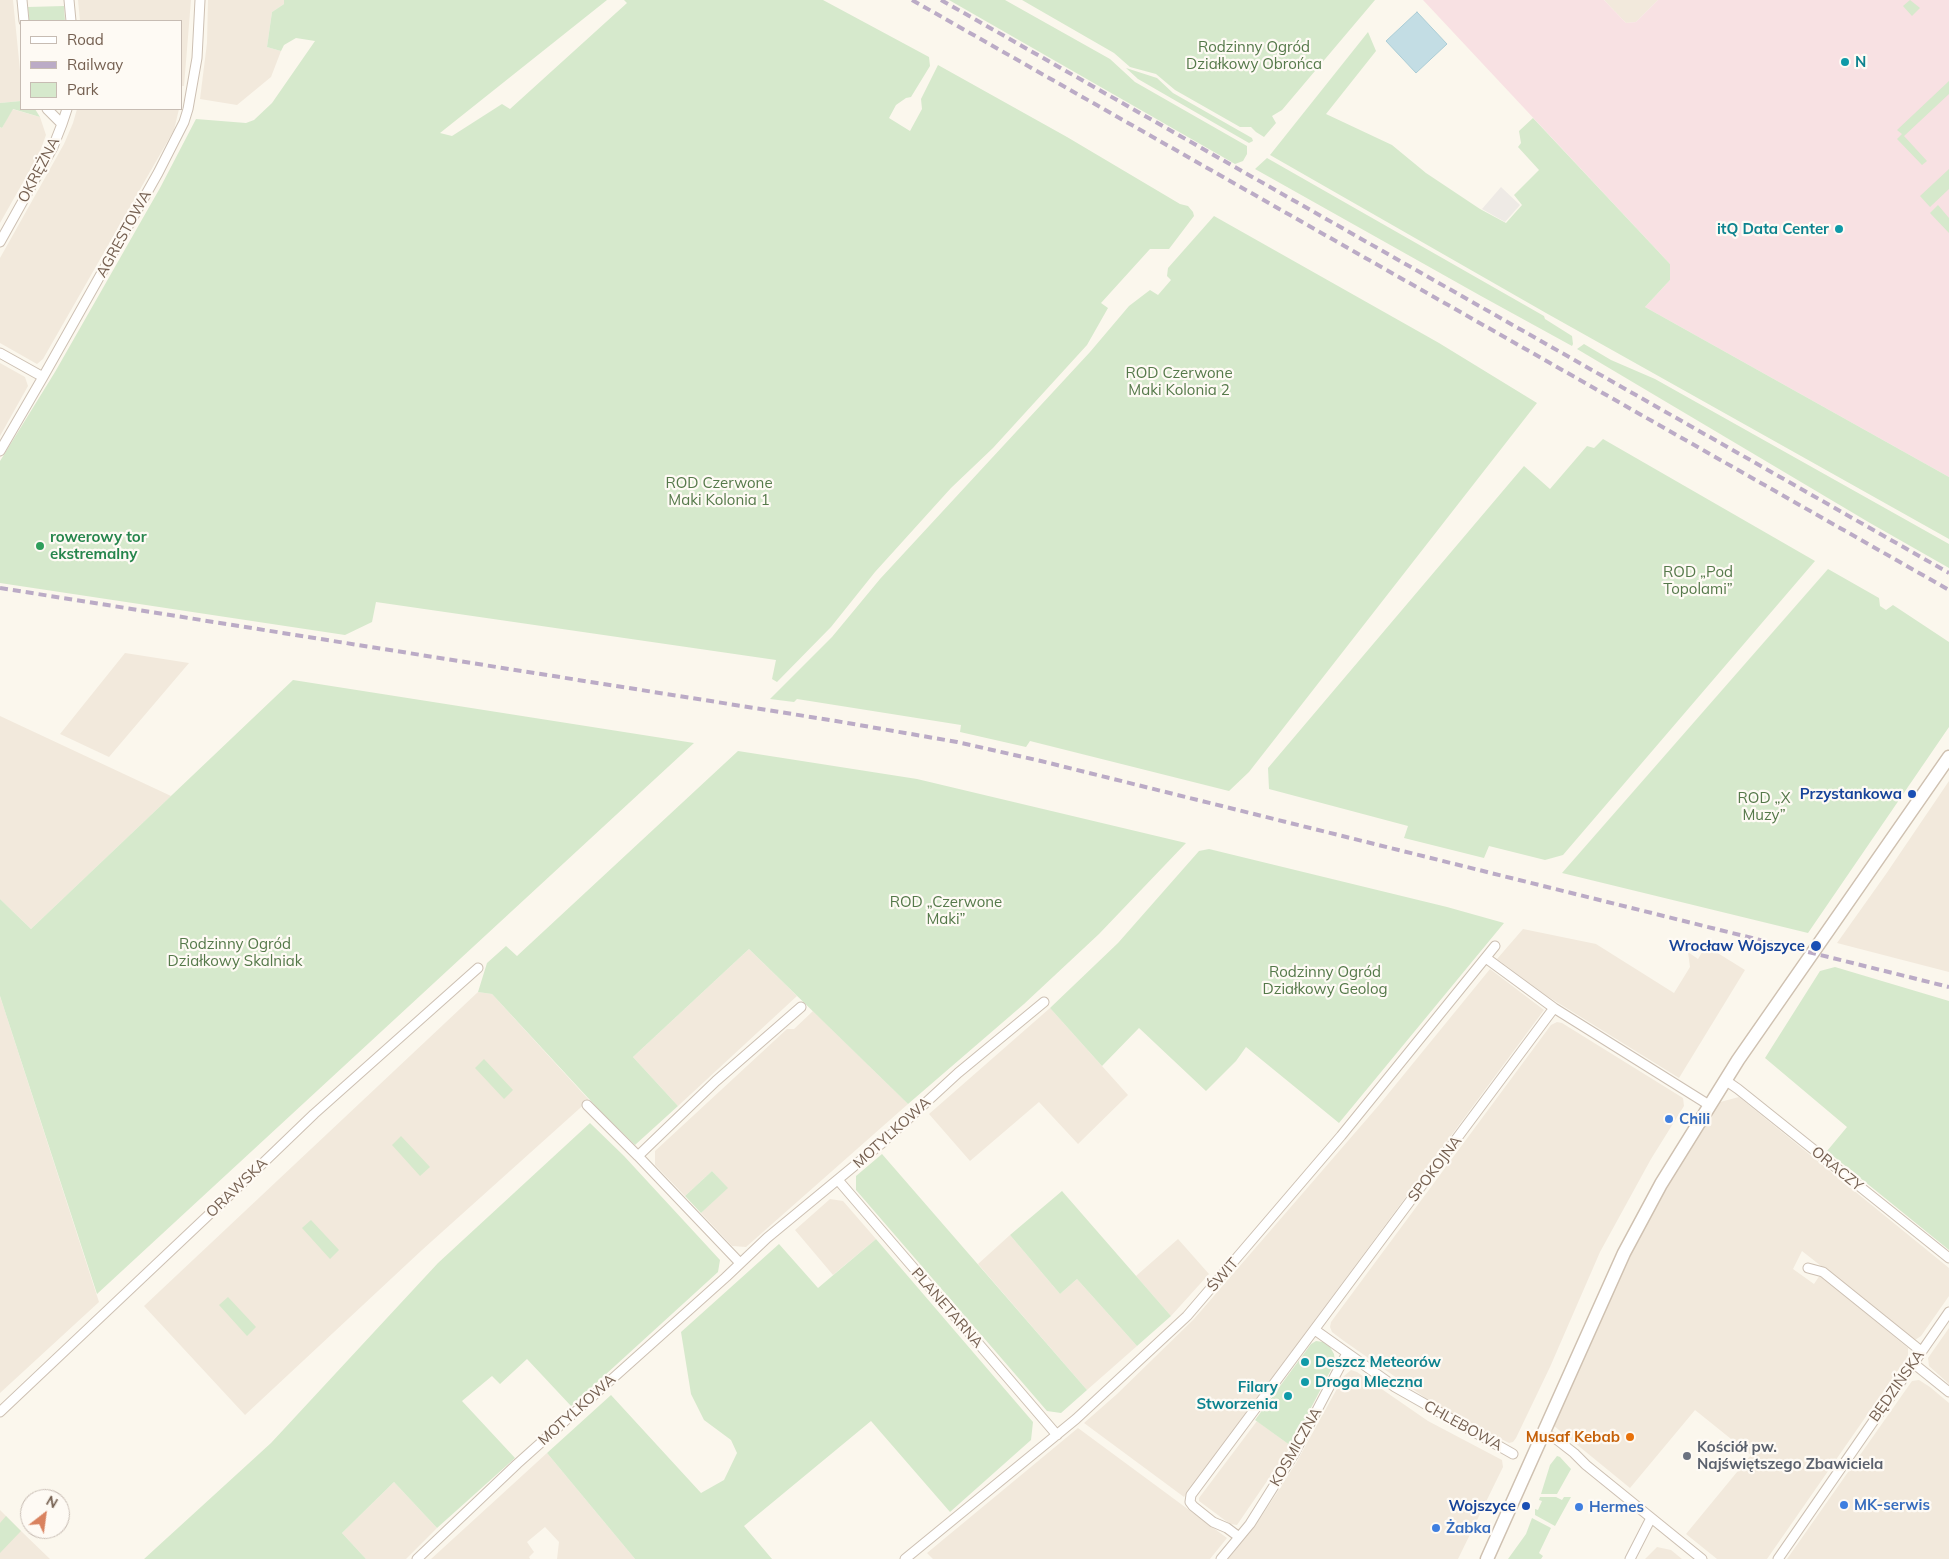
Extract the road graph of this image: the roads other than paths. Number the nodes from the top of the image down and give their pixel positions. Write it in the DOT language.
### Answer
graph roads {
  1 [pos="22,0"];
  2 [pos="69,0"];
  3 [pos="200,0"];
  4 [pos="24,20"];
  5 [pos="71,20"];
  6 [pos="48,110"];
  7 [pos="67,110"];
  8 [pos="62,124"];
  9 [pos="0,242"];
  10 [pos="0,353"];
  11 [pos="43,377"];
  12 [pos="0,451"];
  13 [pos="1949,757"];
  14 [pos="1495,946"];
  15 [pos="1486,958"];
  16 [pos="478,968"];
  17 [pos="1044,1002"];
  18 [pos="800,1007"];
  19 [pos="1554,1008"];
  20 [pos="1725,1080"];
  21 [pos="587,1105"];
  22 [pos="1709,1105"];
  23 [pos="638,1156"];
  24 [pos="838,1180"];
  25 [pos="1949,1258"];
  26 [pos="740,1263"];
  27 [pos="1808,1268"];
  28 [pos="1949,1312"];
  29 [pos="1315,1330"];
  30 [pos="1921,1351"];
  31 [pos="1347,1353"];
  32 [pos="1913,1362"];
  33 [pos="1949,1392"];
  34 [pos="0,1412"];
  35 [pos="1542,1432"];
  36 [pos="1056,1435"];
  37 [pos="1513,1454"];
  38 [pos="1651,1518"];
  39 [pos="1239,1538"];
  40 [pos="917,1556"];
  41 [pos="417,1559"];
  42 [pos="905,1559"];
  43 [pos="1221,1559"];
  44 [pos="1486,1559"];
  45 [pos="1630,1559"];
  46 [pos="1702,1559"];
  47 [pos="1778,1559"];
  1 -- 4 [label="street"];
  2 -- 5 [label="street"];
  3 -- 11 [label="street, AGRESTOWA"];
  6 -- 8 [label="street, OKRĘŻNA"];
  7 -- 8 [label="street, OKRĘŻNA"];
  8 -- 9 [label="street, OKRĘŻNA"];
  10 -- 11 [label="street"];
  11 -- 12 [label="street, AGRESTOWA"];
  13 -- 20 [label="street"];
  14 -- 15 [label="street, ŚWIT"];
  15 -- 19 [label="street"];
  15 -- 36 [label="street, ŚWIT"];
  16 -- 34 [label="street, ORAWSKA"];
  17 -- 24 [label="street, MOTYLKOWA"];
  18 -- 23 [label="street"];
  19 -- 22 [label="street"];
  19 -- 29 [label="street, SPOKOJNA"];
  20 -- 22 [label="street"];
  20 -- 25 [label="street, ORACZY"];
  21 -- 23 [label="street"];
  22 -- 35 [label="street"];
  23 -- 26 [label="street"];
  24 -- 26 [label="street, MOTYLKOWA"];
  24 -- 36 [label="street, PLANETARNA"];
  26 -- 41 [label="street, MOTYLKOWA"];
  27 -- 30 [label="street"];
  28 -- 30 [label="street, BĘDZIŃSKA"];
  29 -- 31 [label="street, CHLEBOWA"];
  29 -- 39 [label="street"];
  30 -- 32 [label="street, BĘDZIŃSKA"];
  31 -- 37 [label="street, CHLEBOWA"];
  31 -- 39 [label="street, KOSMICZNA"];
  32 -- 33 [label="street"];
  32 -- 47 [label="street, BĘDZIŃSKA"];
  35 -- 38 [label="street"];
  35 -- 44 [label="street"];
  36 -- 40 [label="street, ŚWIT"];
  38 -- 45 [label="street"];
  38 -- 46 [label="street"];
  39 -- 43 [label="street, KOSMICZNA"];
  40 -- 42 [label="street, ŚWIT"];
}
